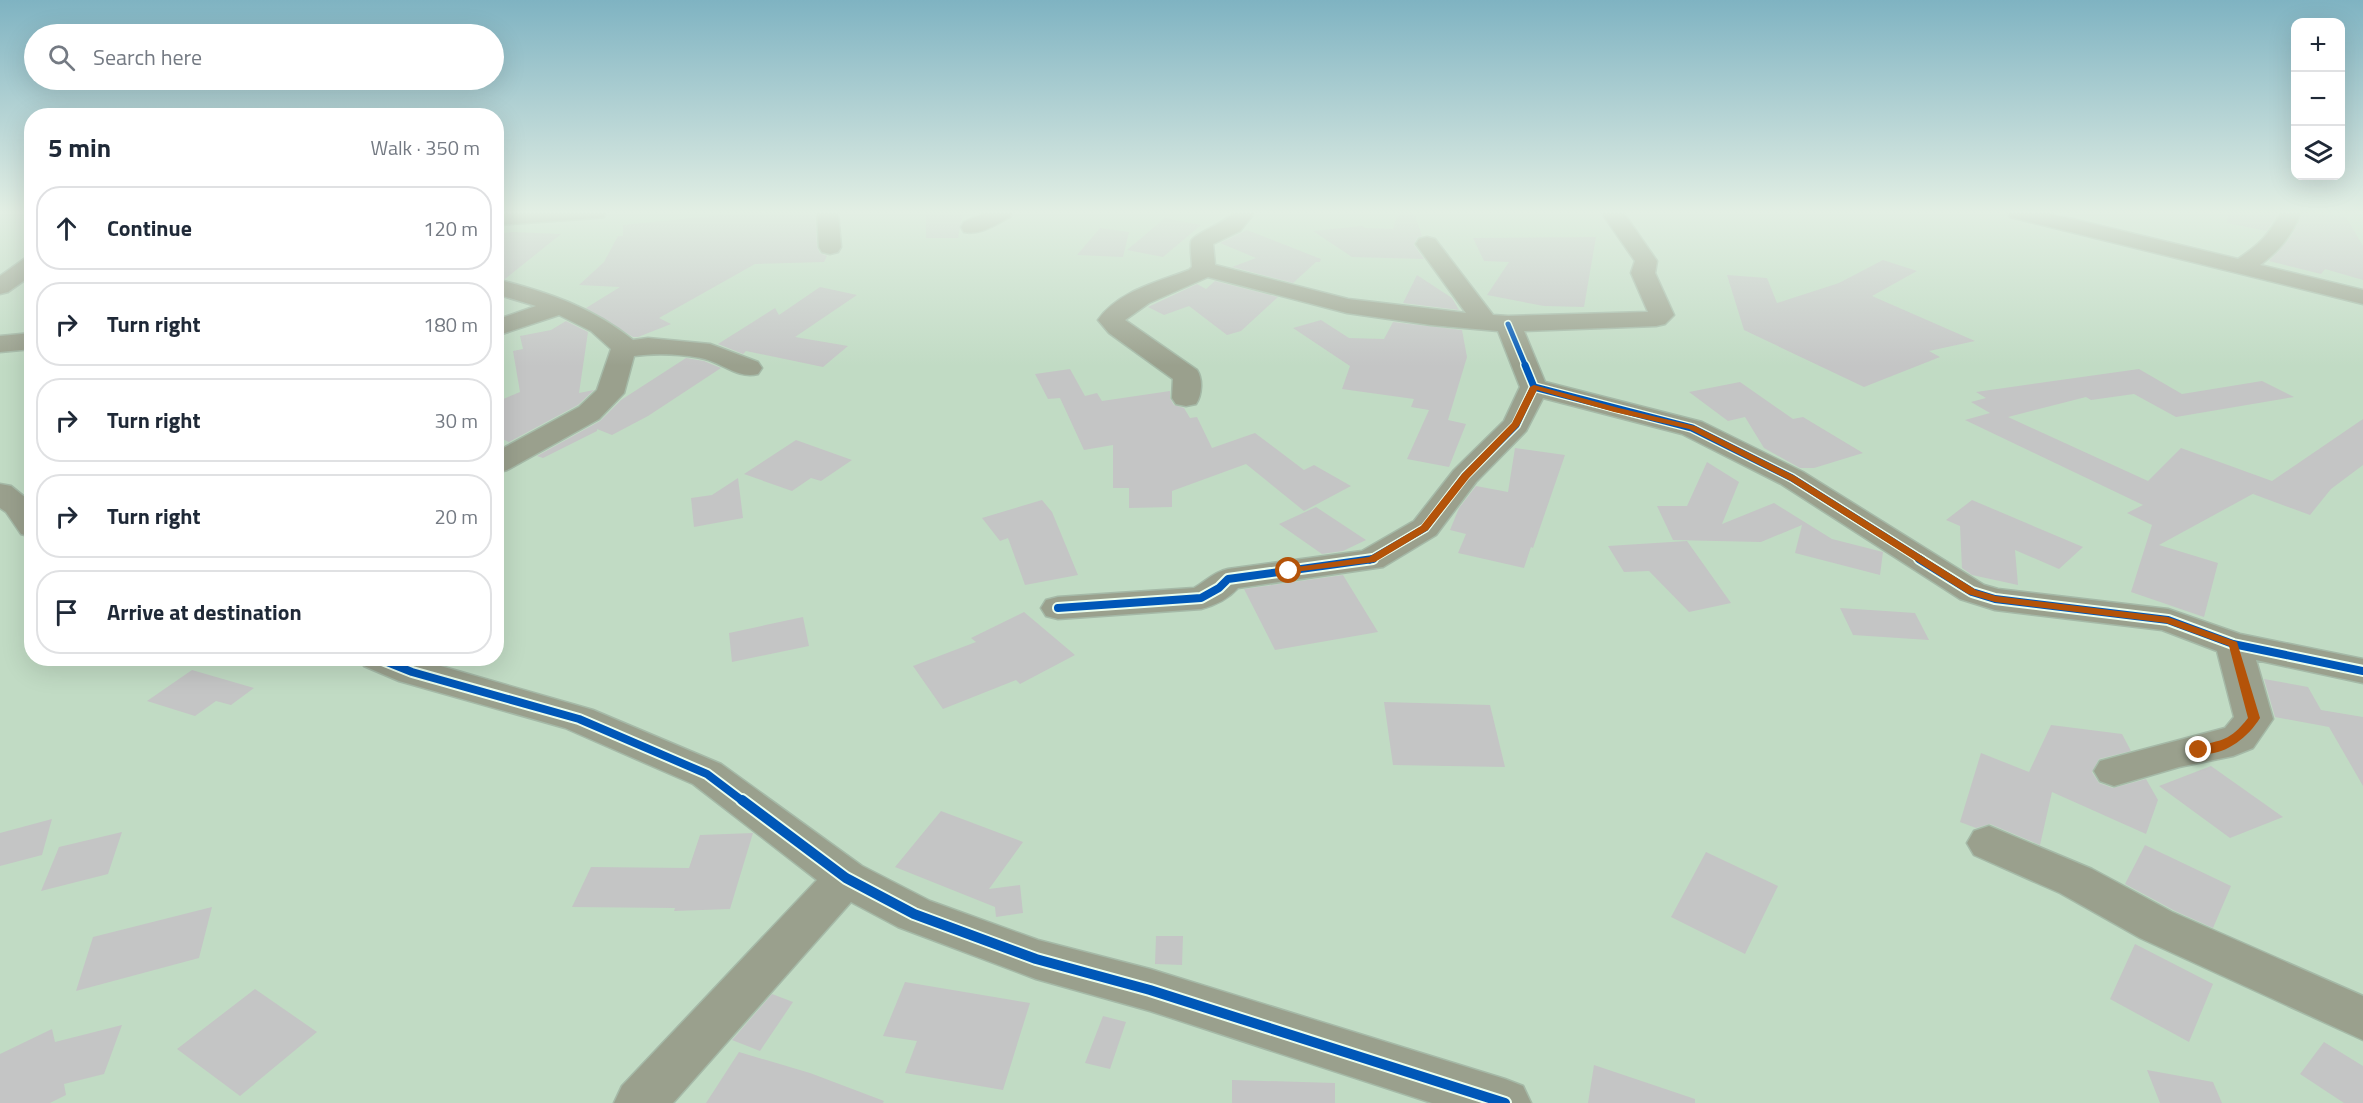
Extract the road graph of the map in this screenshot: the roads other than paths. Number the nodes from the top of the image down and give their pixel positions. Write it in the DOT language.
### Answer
graph roads {
  1 [pos="1204,263"];
  2 [pos="1444,263"];
  3 [pos="1646,263"];
  4 [pos="2228,263"];
  5 [pos="2247,263"];
  6 [pos="2242,267"];
  7 [pos="1204,268"];
  8 [pos="24,270"];
  9 [pos="0,287"];
  10 [pos="504,288"];
  11 [pos="2363,297"];
  12 [pos="560,306"];
  13 [pos="1496,323"];
  14 [pos="504,326"];
  15 [pos="24,342"];
  16 [pos="0,344"];
  17 [pos="627,349"];
  18 [pos="749,368"];
  19 [pos="1534,387"];
  20 [pos="1186,398"];
  21 [pos="504,460"];
  22 [pos="1058,608"];
  23 [pos="2234,644"];
  24 [pos="397,666"];
  25 [pos="2363,671"];
  26 [pos="2114,771"];
  27 [pos="1989,843"];
  28 [pos="846,878"];
  29 [pos="2363,1019"];
  30 [pos="640,1103"];
  31 [pos="1505,1103"];
  1 -- 7 [label="street"];
  2 -- 13 [label="street"];
  3 -- 13 [label="street"];
  4 -- 6 [label="street"];
  5 -- 6 [label="street"];
  6 -- 11 [label="street"];
  7 -- 13 [label="street"];
  7 -- 20 [label="street"];
  8 -- 9 [label="street"];
  10 -- 12 [label="street"];
  12 -- 14 [label="street"];
  12 -- 17 [label="street"];
  13 -- 19 [label="street"];
  15 -- 16 [label="street"];
  17 -- 18 [label="street"];
  17 -- 21 [label="street"];
  19 -- 22 [label="street"];
  19 -- 23 [label="street"];
  23 -- 25 [label="street"];
  23 -- 26 [label="street"];
  24 -- 28 [label="street"];
  27 -- 29 [label="street"];
  28 -- 30 [label="street"];
  28 -- 31 [label="street"];
}
